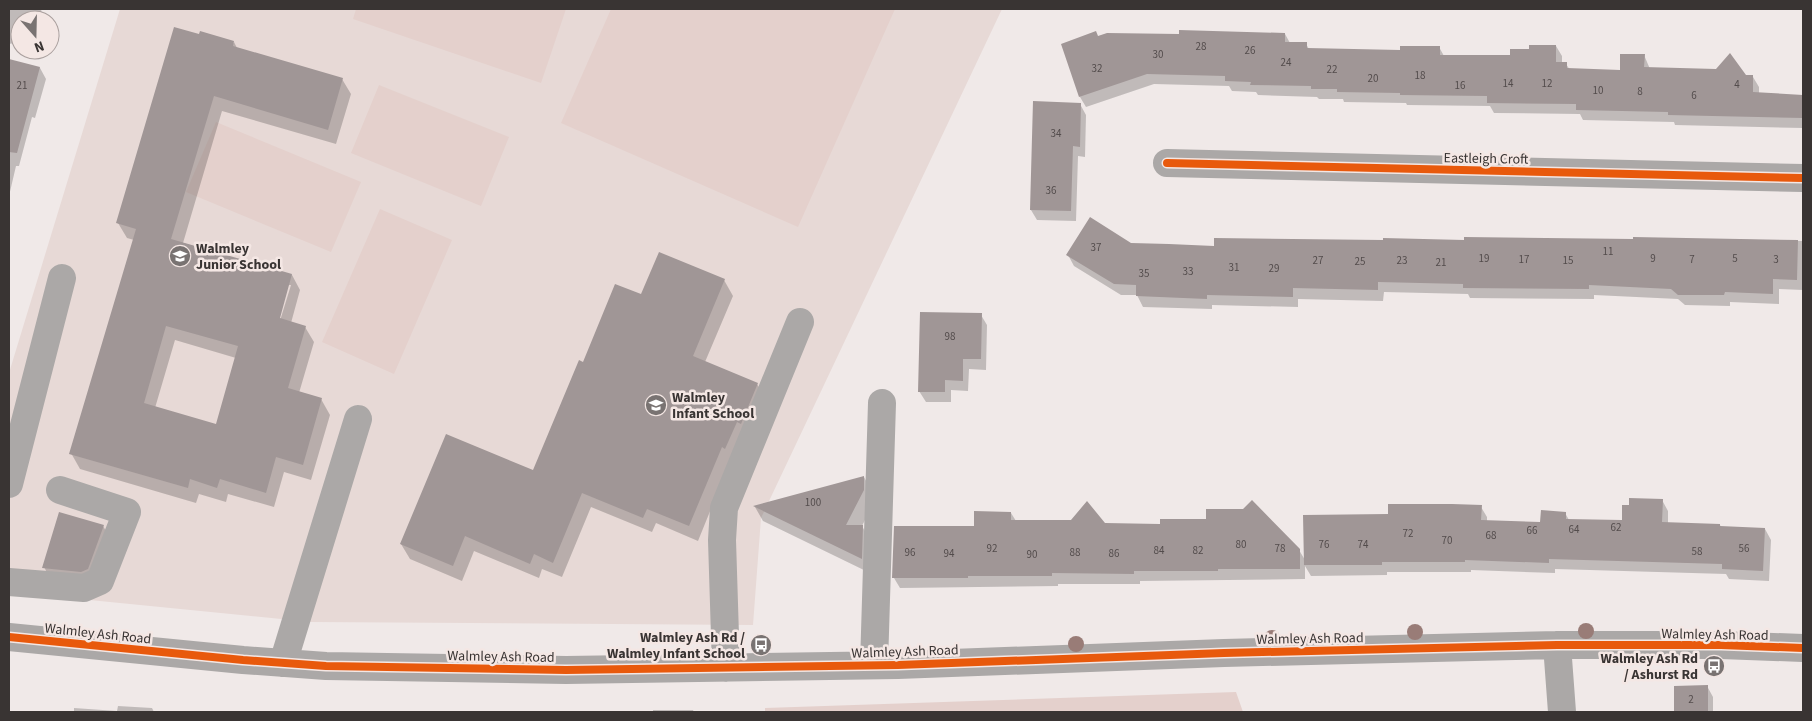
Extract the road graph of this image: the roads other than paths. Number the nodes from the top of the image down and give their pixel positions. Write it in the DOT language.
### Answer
graph roads {
  1 [pos="1167,163"];
  2 [pos="1803,178"];
  3 [pos="62,278"];
  4 [pos="800,322"];
  5 [pos="882,403"];
  6 [pos="358,419"];
  7 [pos="9,484"];
  8 [pos="60,490"];
  9 [pos="9,582"];
  10 [pos="9,637"];
  11 [pos="1557,645"];
  12 [pos="1803,648"];
  13 [pos="283,663"];
  14 [pos="874,665"];
  15 [pos="726,668"];
  16 [pos="1562,712"];
  1 -- 2 [label="street, Eastleigh Croft"];
  3 -- 7 [label="street"];
  4 -- 15 [label="street"];
  5 -- 14 [label="street"];
  6 -- 13 [label="street"];
  8 -- 9 [label="street"];
  10 -- 13 [label="street, Walmley Ash Road"];
  11 -- 12 [label="street, Walmley Ash Road"];
  11 -- 14 [label="street, Walmley Ash Road"];
  11 -- 16 [label="street"];
  13 -- 15 [label="street, Walmley Ash Road"];
  14 -- 15 [label="street, Walmley Ash Road"];
}
